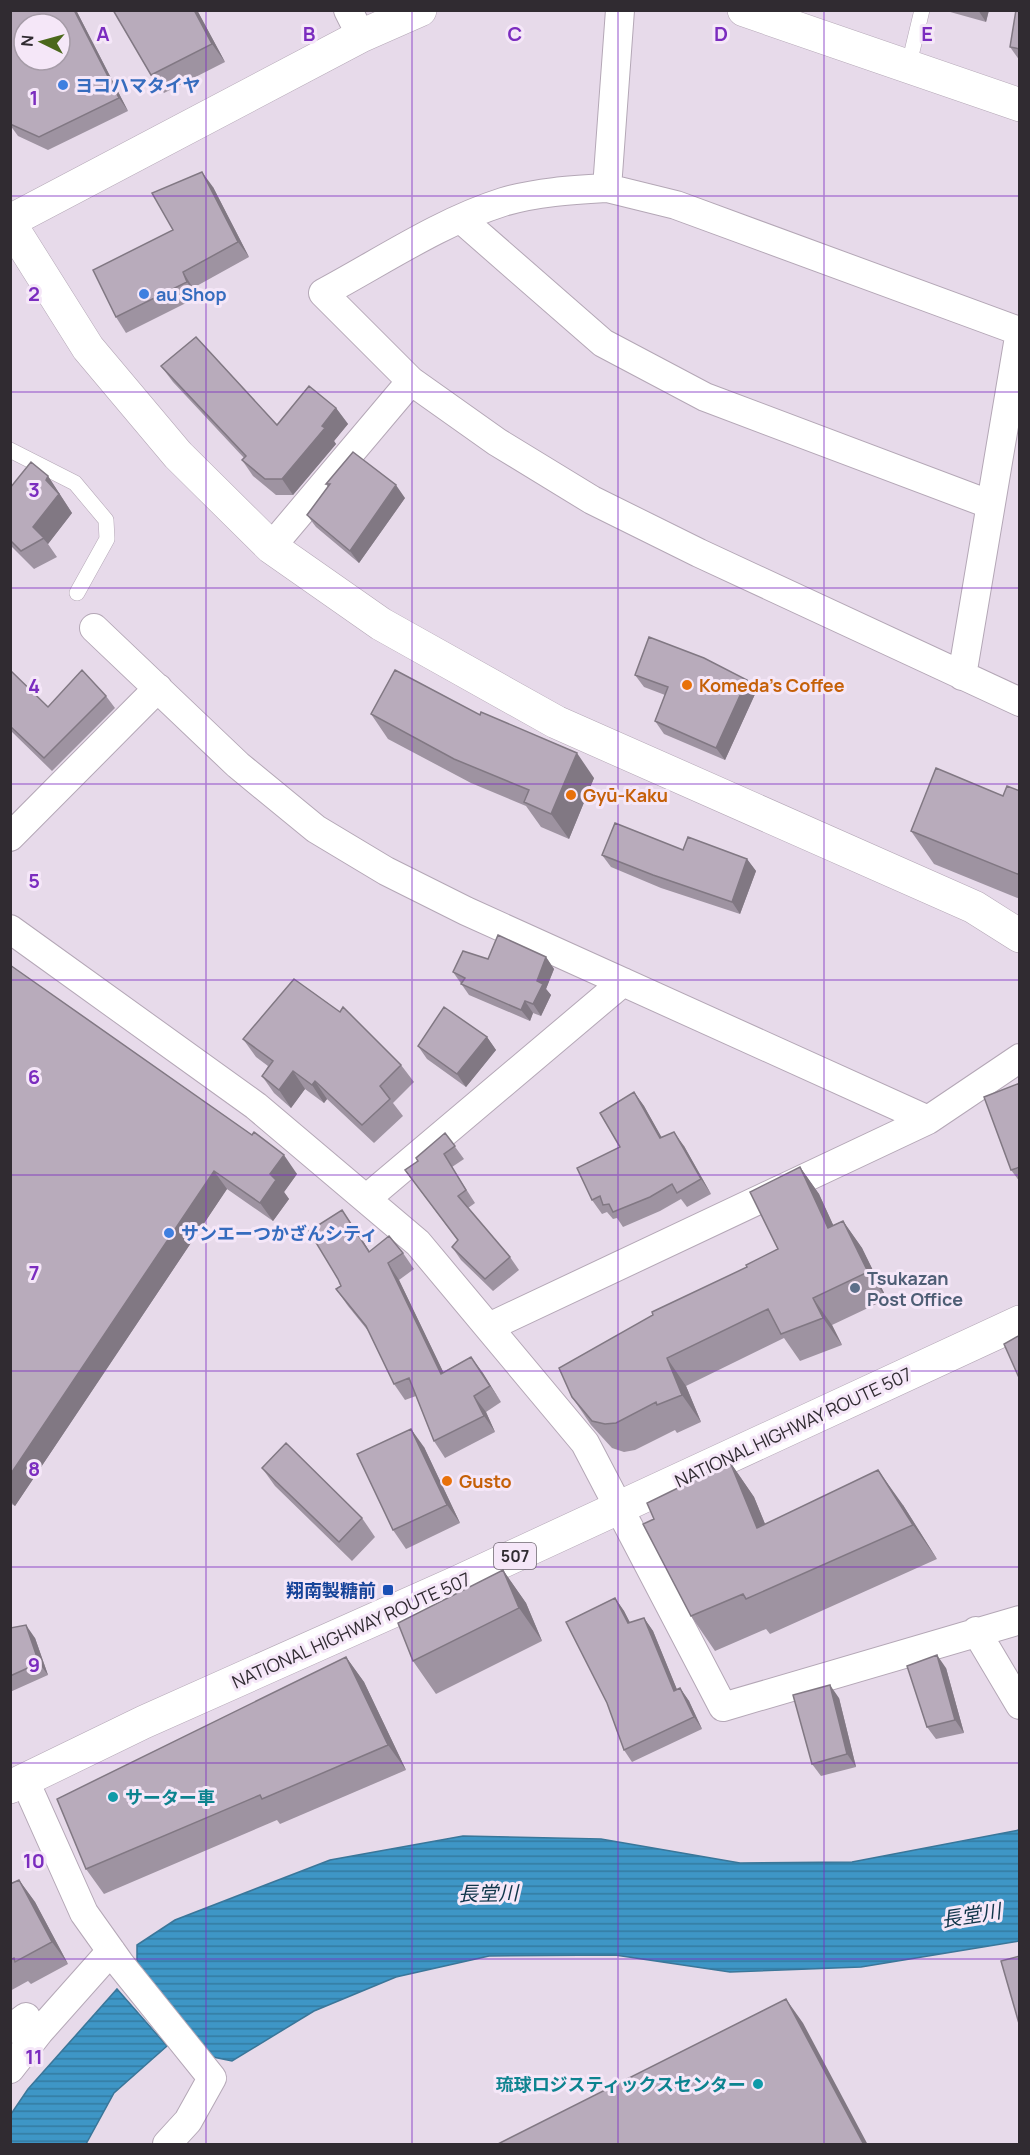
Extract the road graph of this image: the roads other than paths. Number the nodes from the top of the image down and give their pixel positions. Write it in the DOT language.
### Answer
graph roads {
  1 [pos="420,10"];
  2 [pos="620,10"];
  3 [pos="744,10"];
  4 [pos="922,10"];
  5 [pos="354,23"];
  6 [pos="908,68"];
  7 [pos="1020,105"];
  8 [pos="607,188"];
  9 [pos="461,219"];
  10 [pos="10,223"];
  11 [pos="1019,331"];
  12 [pos="411,381"];
  13 [pos="10,450"];
  14 [pos="989,504"];
  15 [pos="271,547"];
  16 [pos="77,593"];
  17 [pos="94,628"];
  18 [pos="962,676"];
  19 [pos="158,688"];
  20 [pos="1020,702"];
  21 [pos="10,837"];
  22 [pos="10,929"];
  23 [pos="1020,936"];
  24 [pos="623,982"];
  25 [pos="1020,1058"];
  26 [pos="928,1120"];
  27 [pos="366,1199"];
  28 [pos="1020,1322"];
  29 [pos="489,1327"];
  30 [pos="618,1508"];
  31 [pos="1020,1620"];
  32 [pos="976,1631"];
  33 [pos="1020,1705"];
  34 [pos="18,1784"];
  35 [pos="116,1958"];
  36 [pos="10,2069"];
  37 [pos="167,2145"];
  1 -- 5 [label="main road"];
  2 -- 8 [label="street"];
  3 -- 6 [label="main road"];
  4 -- 6 [label="lane"];
  5 -- 10 [label="main road"];
  6 -- 7 [label="main road"];
  8 -- 9 [label="street"];
  8 -- 11 [label="street"];
  9 -- 12 [label="street"];
  9 -- 14 [label="street"];
  10 -- 15 [label="main road"];
  11 -- 14 [label="street"];
  12 -- 15 [label="street"];
  12 -- 18 [label="street"];
  13 -- 16 [label="lane"];
  14 -- 18 [label="street"];
  15 -- 23 [label="main road"];
  17 -- 19 [label="street"];
  18 -- 20 [label="street"];
  19 -- 21 [label="street"];
  19 -- 24 [label="street"];
  22 -- 27 [label="street"];
  24 -- 26 [label="street"];
  24 -- 27 [label="street"];
  25 -- 26 [label="street"];
  26 -- 29 [label="street"];
  27 -- 29 [label="street"];
  28 -- 30 [label="main road, NATIONAL HIGHWAY ROUTE 507 / 507"];
  29 -- 30 [label="street"];
  30 -- 32 [label="street"];
  30 -- 34 [label="main road, NATIONAL HIGHWAY ROUTE 507 / 507"];
  31 -- 32 [label="street"];
  32 -- 33 [label="street"];
  34 -- 35 [label="street"];
  35 -- 36 [label="street"];
  35 -- 37 [label="street"];
}
